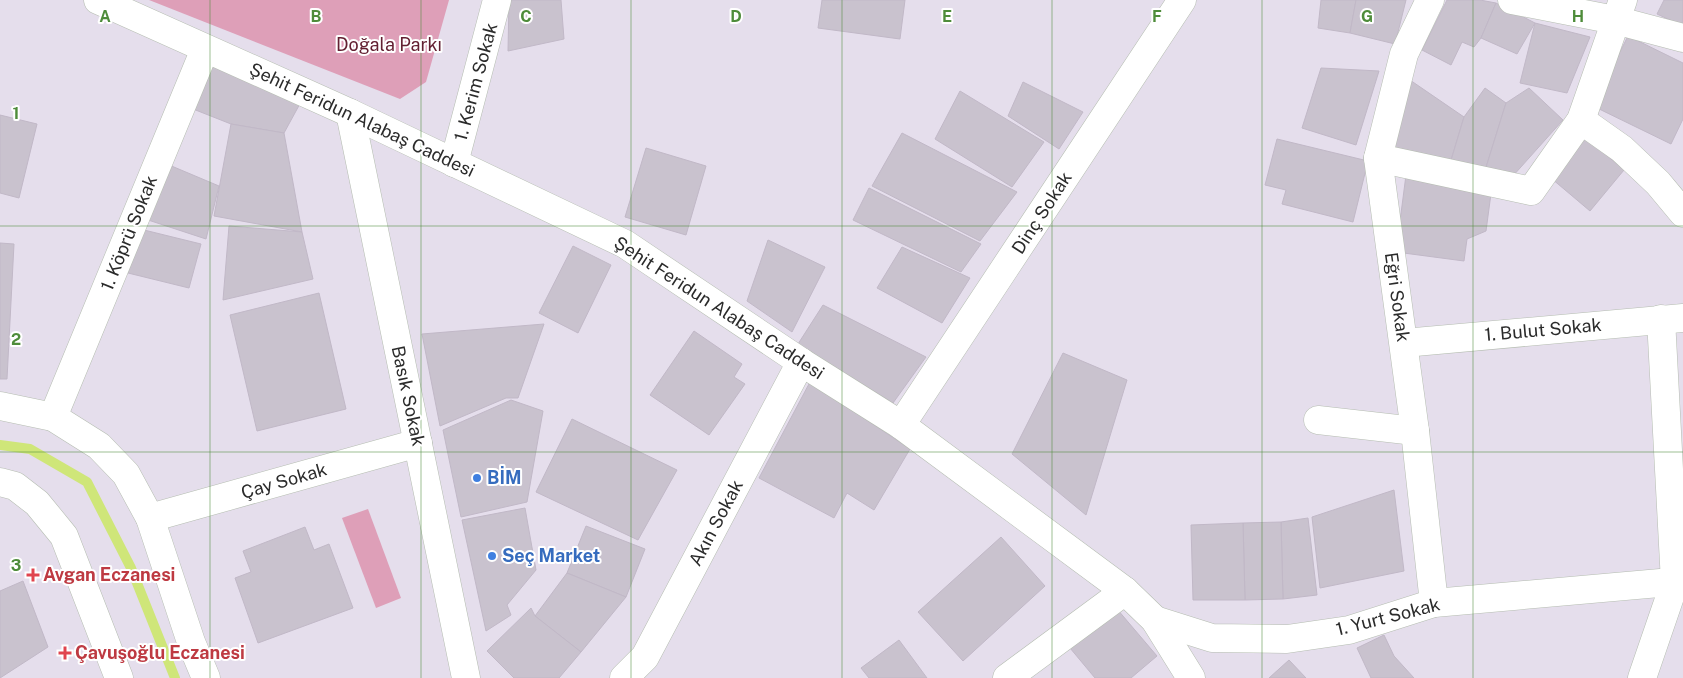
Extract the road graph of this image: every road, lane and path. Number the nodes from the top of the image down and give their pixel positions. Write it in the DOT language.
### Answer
graph roads {
  1 [pos="98,0"];
  2 [pos="497,0"];
  3 [pos="1182,0"];
  4 [pos="1430,0"];
  5 [pos="1512,0"];
  6 [pos="1619,10"];
  7 [pos="1683,38"];
  8 [pos="205,48"];
  9 [pos="350,113"];
  10 [pos="1581,120"];
  11 [pos="1378,158"];
  12 [pos="454,163"];
  13 [pos="1683,213"];
  14 [pos="1672,318"];
  15 [pos="1404,343"];
  16 [pos="801,362"];
  17 [pos="0,406"];
  18 [pos="53,418"];
  19 [pos="1318,420"];
  20 [pos="901,425"];
  21 [pos="1415,431"];
  22 [pos="418,443"];
  23 [pos="0,482"];
  24 [pos="150,518"];
  25 [pos="1679,582"];
  26 [pos="1125,591"];
  27 [pos="1434,603"];
  28 [pos="1155,620"];
  29 [pos="119,678"];
  30 [pos="206,678"];
  31 [pos="466,678"];
  32 [pos="624,678"];
  33 [pos="1007,678"];
  34 [pos="1191,678"];
  35 [pos="1642,678"];
  1 -- 8 [label="street, Şehit Feridun Alabaş Caddesi"];
  2 -- 12 [label="street, 1. Kerim Sokak"];
  3 -- 20 [label="street, Dinç Sokak"];
  4 -- 11 [label="street, Eğri Sokak"];
  5 -- 6 [label="street"];
  6 -- 7 [label="street"];
  6 -- 10 [label="street"];
  8 -- 9 [label="street, Şehit Feridun Alabaş Caddesi"];
  8 -- 18 [label="street, 1. Köprü Sokak"];
  9 -- 12 [label="street, Şehit Feridun Alabaş Caddesi"];
  9 -- 22 [label="street, Basık Sokak"];
  10 -- 11 [label="street"];
  10 -- 13 [label="street"];
  11 -- 15 [label="street, Eğri Sokak"];
  12 -- 16 [label="street, Şehit Feridun Alabaş Caddesi"];
  14 -- 15 [label="street, 1. Bulut Sokak"];
  14 -- 25 [label="street"];
  15 -- 21 [label="street, Eğri Sokak"];
  16 -- 20 [label="street, Şehit Feridun Alabaş Caddesi"];
  16 -- 32 [label="street, Akın Sokak"];
  17 -- 18 [label="street"];
  18 -- 24 [label="street"];
  19 -- 21 [label="street"];
  20 -- 26 [label="street, Şehit Feridun Alabaş Caddesi"];
  21 -- 27 [label="street, Eğri Sokak"];
  22 -- 24 [label="street, Çay Sokak"];
  22 -- 31 [label="street, Basık Sokak"];
  23 -- 29 [label="street"];
  24 -- 30 [label="street"];
  25 -- 27 [label="street, 1. Yurt Sokak"];
  25 -- 35 [label="street"];
  26 -- 28 [label="street, Şehit Feridun Alabaş Caddesi"];
  26 -- 33 [label="street"];
  27 -- 28 [label="street, 1. Yurt Sokak"];
  28 -- 34 [label="street, Şehit Feridun Alabaş Caddesi"];
}
